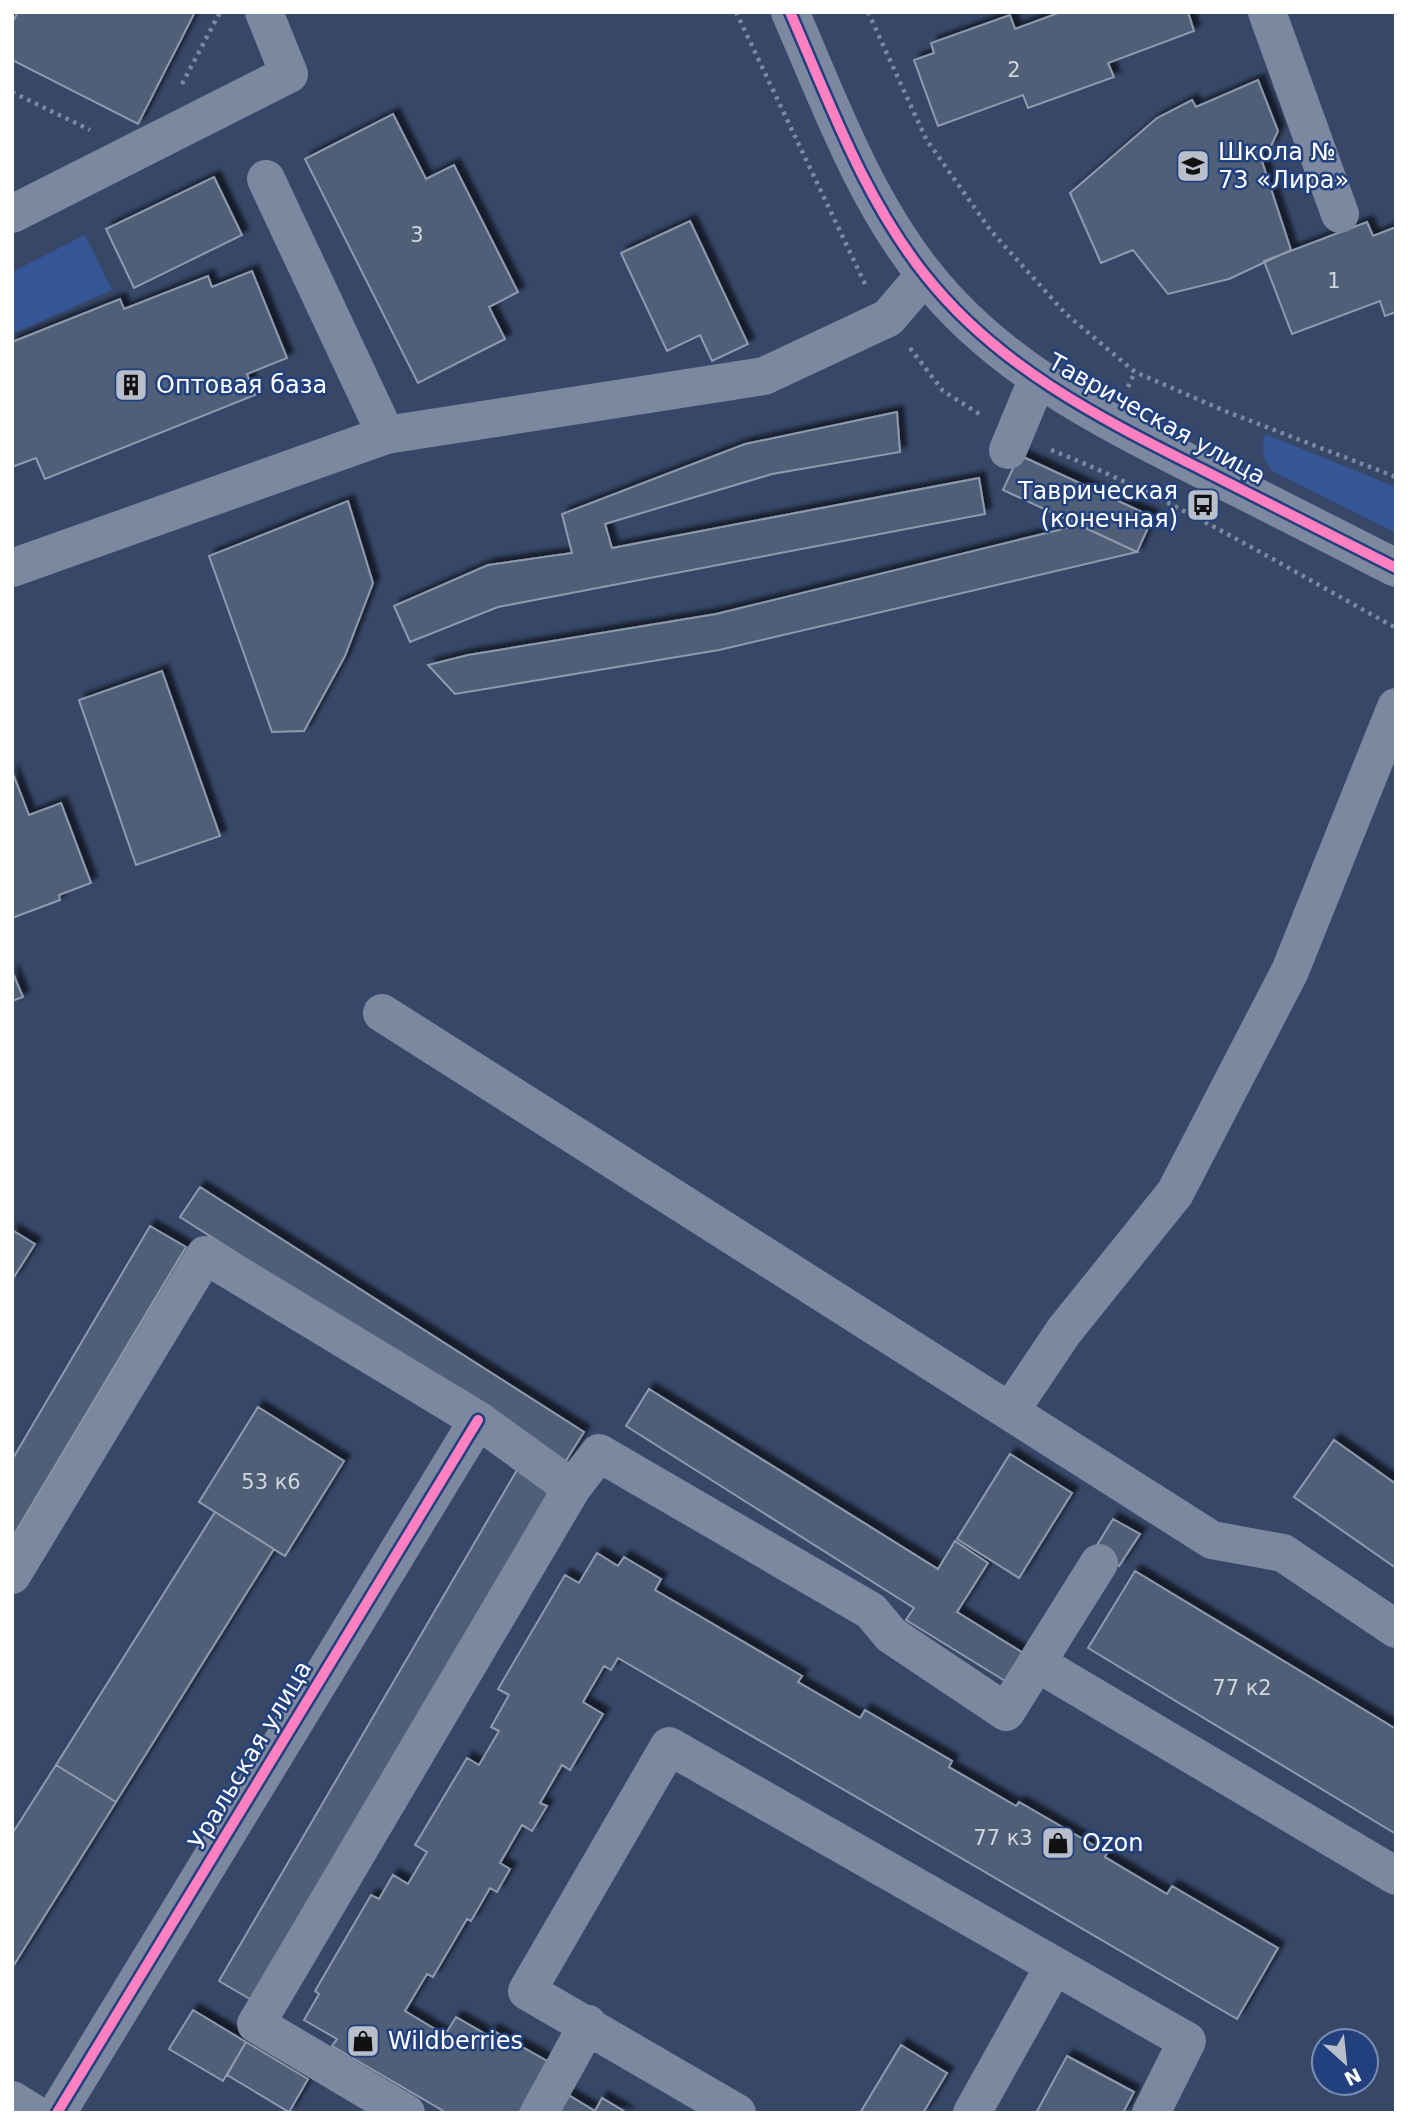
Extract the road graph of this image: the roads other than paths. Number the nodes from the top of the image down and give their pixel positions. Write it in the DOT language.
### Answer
graph roads {
  1 [pos="264,12"];
  2 [pos="790,12"];
  3 [pos="1267,12"];
  4 [pos="266,179"];
  5 [pos="12,214"];
  6 [pos="1339,214"];
  7 [pos="925,275"];
  8 [pos="1037,380"];
  9 [pos="386,435"];
  10 [pos="1008,450"];
  11 [pos="12,568"];
  12 [pos="1396,568"];
  13 [pos="1396,707"];
  14 [pos="382,1013"];
  15 [pos="1010,1410"];
  16 [pos="478,1420"];
  17 [pos="572,1488"];
  18 [pos="1099,1563"];
  19 [pos="12,1575"];
  20 [pos="1396,1629"];
  21 [pos="1037,1663"];
  22 [pos="1396,1876"];
  23 [pos="1054,1965"];
  24 [pos="588,2024"];
  25 [pos="12,2100"];
  26 [pos="33,2113"];
  27 [pos="57,2113"];
  28 [pos="406,2113"];
  29 [pos="540,2113"];
  30 [pos="737,2113"];
  31 [pos="972,2113"];
  32 [pos="1151,2113"];
  1 -- 5 [label="street"];
  2 -- 7 [label="street, Таврическая улица"];
  3 -- 6 [label="street"];
  4 -- 9 [label="street"];
  7 -- 8 [label="street, Таврическая улица"];
  7 -- 9 [label="street"];
  8 -- 10 [label="street"];
  8 -- 12 [label="street, Таврическая улица"];
  9 -- 11 [label="street"];
  13 -- 15 [label="street"];
  14 -- 15 [label="street"];
  15 -- 20 [label="street"];
  16 -- 17 [label="street"];
  16 -- 19 [label="street"];
  16 -- 27 [label="street, Уральская улица"];
  17 -- 21 [label="street"];
  17 -- 28 [label="street"];
  18 -- 21 [label="street"];
  21 -- 22 [label="street"];
  23 -- 24 [label="street"];
  23 -- 31 [label="street"];
  23 -- 32 [label="street"];
  24 -- 29 [label="street"];
  24 -- 30 [label="street"];
  25 -- 26 [label="street"];
}
